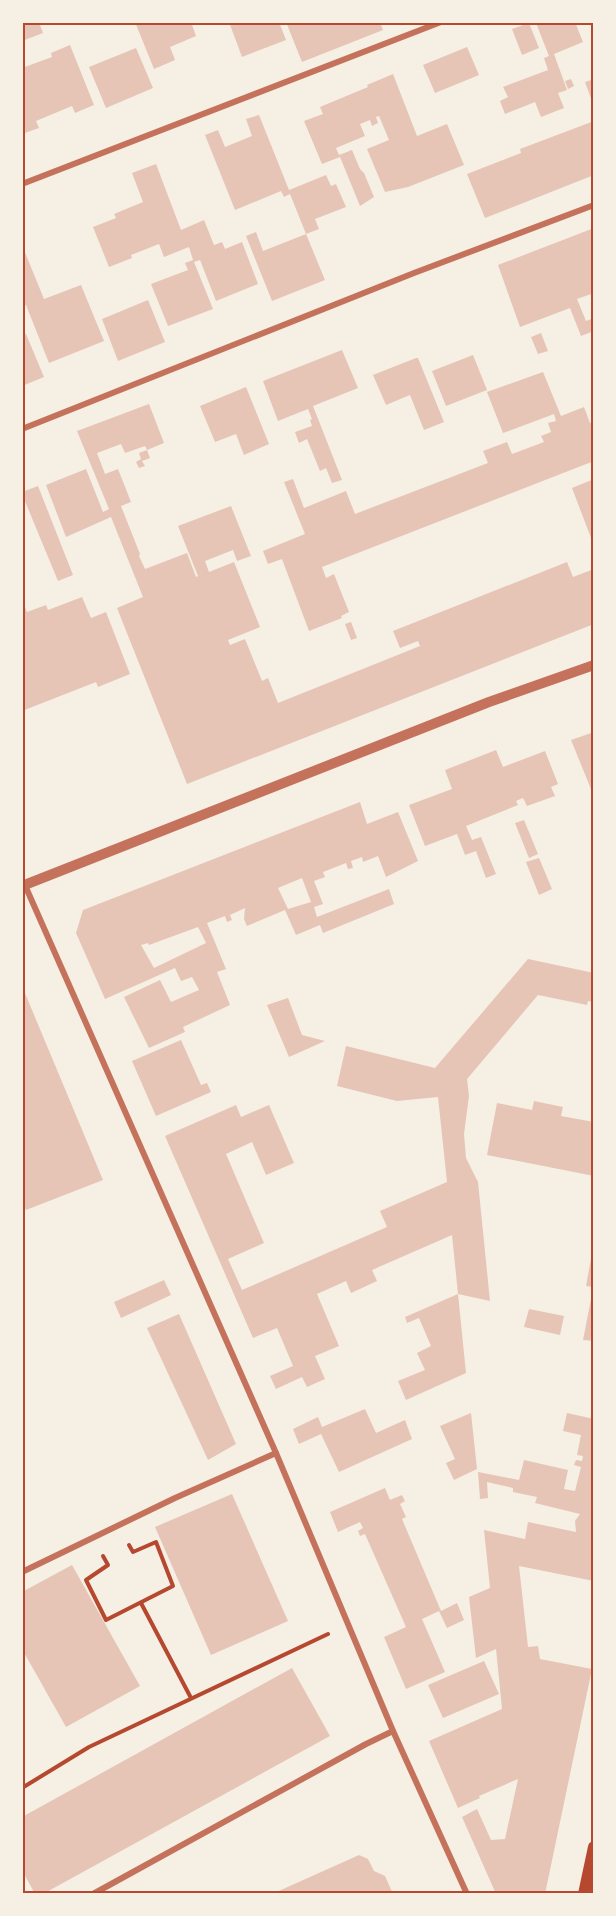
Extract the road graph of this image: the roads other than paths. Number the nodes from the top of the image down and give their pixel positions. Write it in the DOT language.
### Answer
graph roads {
  1 [pos="441,22"];
  2 [pos="22,184"];
  3 [pos="594,205"];
  4 [pos="22,429"];
  5 [pos="594,664"];
  6 [pos="23,884"];
  7 [pos="276,1453"];
  8 [pos="22,1572"];
  9 [pos="393,1731"];
  10 [pos="594,1847"];
  11 [pos="93,1893"];
  12 [pos="467,1893"];
  13 [pos="584,1893"];
  1 -- 2 [label="street"];
  3 -- 4 [label="street"];
  5 -- 6 [label="street"];
  6 -- 7 [label="street"];
  7 -- 8 [label="street"];
  7 -- 9 [label="street"];
  9 -- 11 [label="street"];
  9 -- 12 [label="street"];
  10 -- 13 [label="main road"];
}
